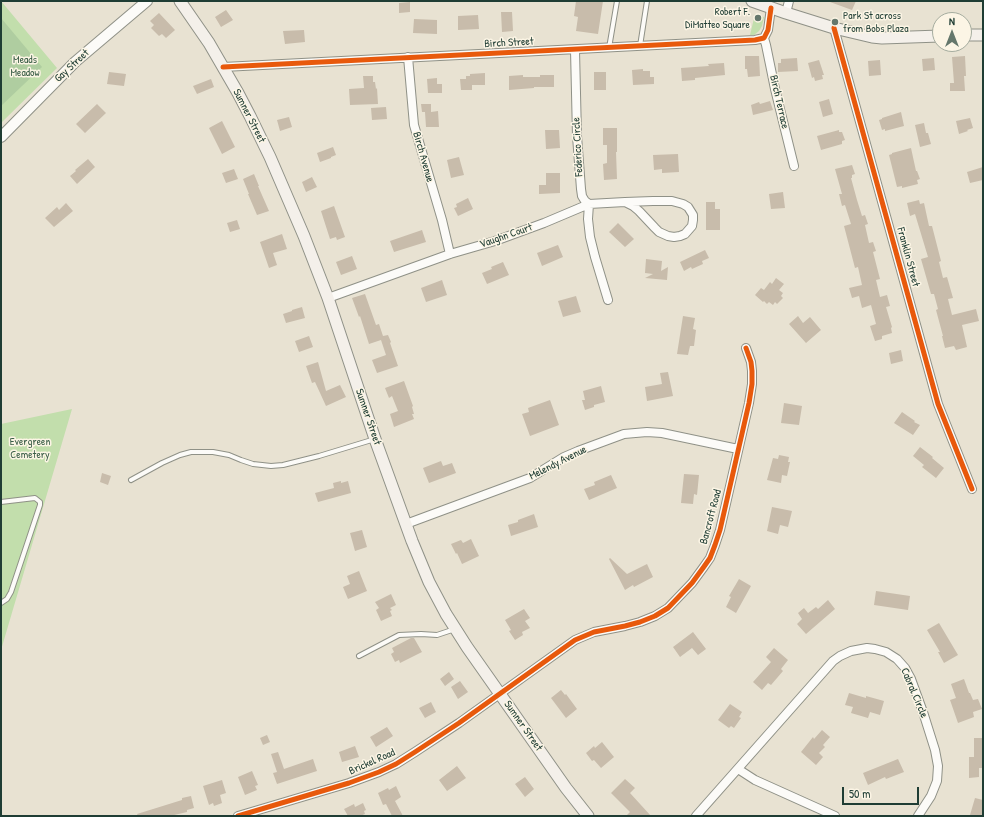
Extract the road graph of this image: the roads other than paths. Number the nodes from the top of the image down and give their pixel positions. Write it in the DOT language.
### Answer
graph roads {
  1 [pos="147,1"];
  2 [pos="180,1"];
  3 [pos="617,1"];
  4 [pos="647,1"];
  5 [pos="752,1"];
  6 [pos="789,1"];
  7 [pos="771,8"];
  8 [pos="786,14"];
  9 [pos="834,28"];
  10 [pos="983,34"];
  11 [pos="972,35"];
  12 [pos="932,36"];
  13 [pos="764,38"];
  14 [pos="640,46"];
  15 [pos="609,48"];
  16 [pos="575,50"];
  17 [pos="408,57"];
  18 [pos="223,67"];
  19 [pos="1,137"];
  20 [pos="794,166"];
  21 [pos="625,202"];
  22 [pos="589,204"];
  23 [pos="450,254"];
  24 [pos="328,298"];
  25 [pos="608,300"];
  26 [pos="746,348"];
  27 [pos="376,439"];
  28 [pos="738,449"];
  29 [pos="131,480"];
  30 [pos="972,489"];
  31 [pos="1,502"];
  32 [pos="406,524"];
  33 [pos="1,603"];
  34 [pos="455,629"];
  35 [pos="359,656"];
  36 [pos="500,694"];
  37 [pos="738,769"];
  38 [pos="238,816"];
  39 [pos="588,816"];
  40 [pos="696,816"];
  41 [pos="835,816"];
  42 [pos="918,816"];
  1 -- 19 [label="street, Gay Street"];
  2 -- 18 [label="main road, Sumner Street"];
  3 -- 15 [label="lane"];
  4 -- 14 [label="lane"];
  5 -- 7 [label="main road"];
  6 -- 8 [label="street"];
  7 -- 8 [label="main road"];
  7 -- 13 [label="street"];
  8 -- 9 [label="main road"];
  9 -- 12 [label="main road"];
  9 -- 30 [label="street, Franklin Street"];
  10 -- 11 [label="main road"];
  13 -- 14 [label="street, Birch Street"];
  13 -- 20 [label="street, Birch Terrace"];
  14 -- 15 [label="street, Birch Street"];
  15 -- 16 [label="street, Birch Street"];
  16 -- 17 [label="street, Birch Street"];
  16 -- 22 [label="street, Federico Circle"];
  17 -- 18 [label="street, Birch Street"];
  17 -- 23 [label="street, Birch Avenue"];
  18 -- 24 [label="main road, Sumner Street"];
  21 -- 21 [label="street"];
  21 -- 22 [label="street"];
  22 -- 23 [label="street, Vaughn Court"];
  22 -- 25 [label="street"];
  23 -- 24 [label="street, Vaughn Court"];
  24 -- 27 [label="main road, Sumner Street"];
  26 -- 28 [label="street, Bancroft Road"];
  27 -- 29 [label="lane"];
  27 -- 32 [label="main road, Sumner Street"];
  28 -- 32 [label="street, Melendy Avenue"];
  28 -- 36 [label="street, Bancroft Road"];
  31 -- 33 [label="lane"];
  32 -- 34 [label="main road, Sumner Street"];
  34 -- 35 [label="lane"];
  34 -- 36 [label="main road, Sumner Street"];
  36 -- 38 [label="street, Brickel Road"];
  36 -- 39 [label="main road, Sumner Street"];
  37 -- 40 [label="street, Cabral Circle"];
  37 -- 41 [label="street"];
  37 -- 42 [label="street, Cabral Circle"];
}
